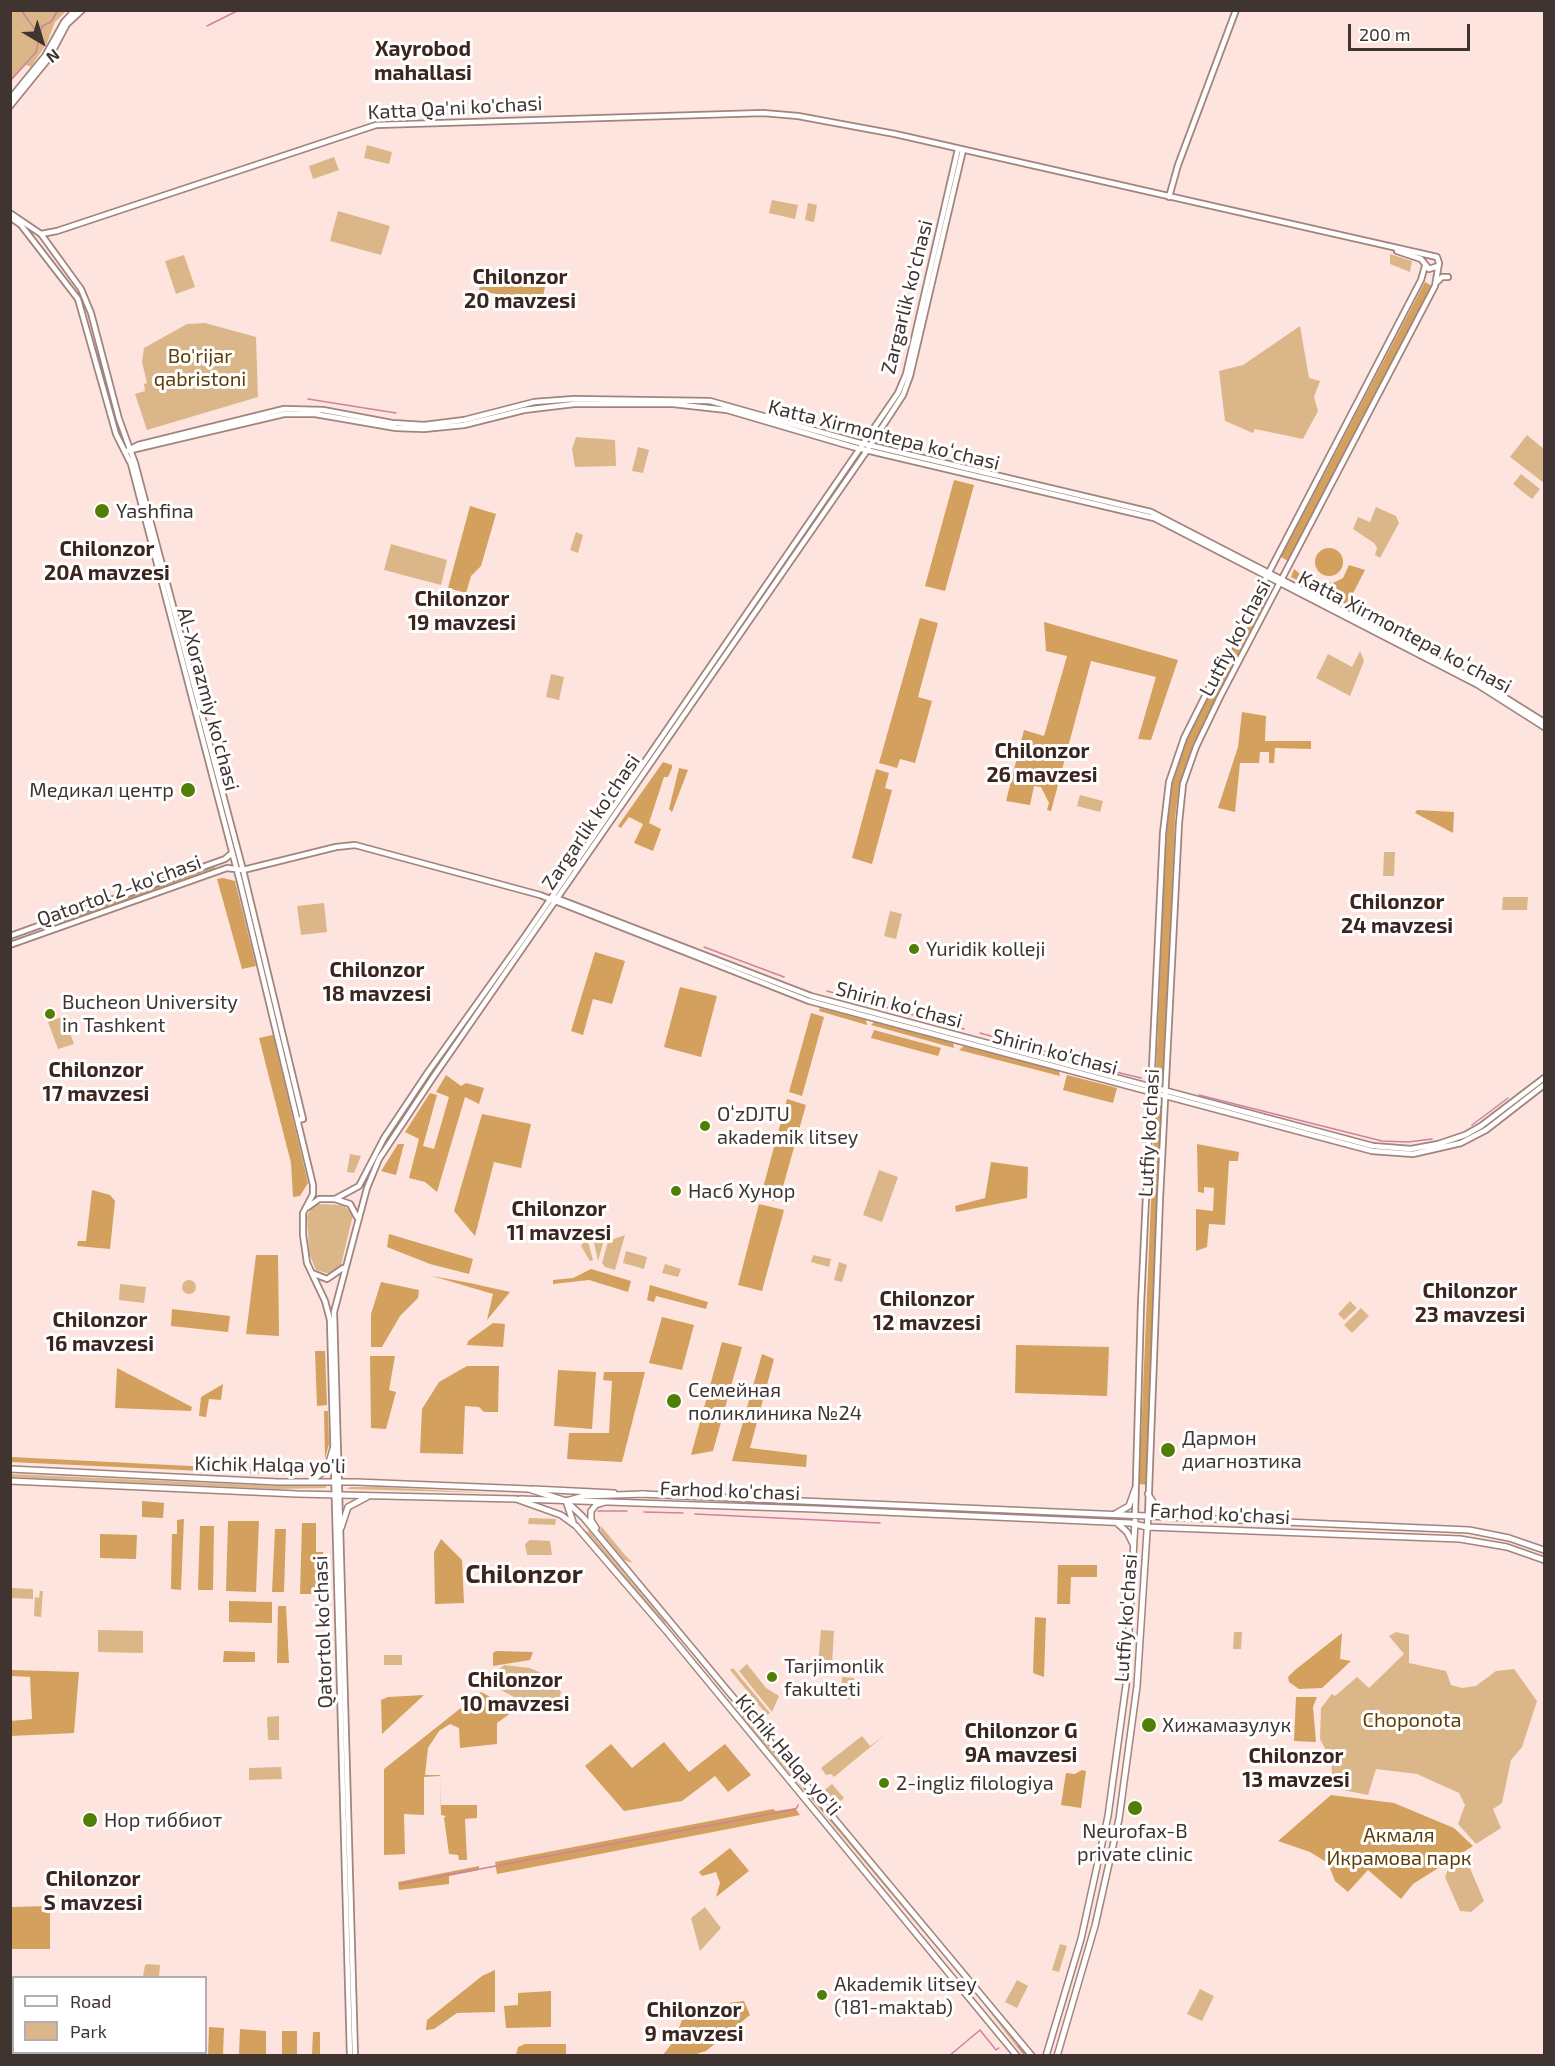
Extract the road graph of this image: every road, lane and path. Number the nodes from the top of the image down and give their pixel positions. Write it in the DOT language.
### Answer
graph roads {
  1 [pos="75,10"];
  2 [pos="82,10"];
  3 [pos="1236,10"];
  4 [pos="10,99"];
  5 [pos="10,106"];
  6 [pos="960,149"];
  7 [pos="1169,197"];
  8 [pos="10,215"];
  9 [pos="57,231"];
  10 [pos="52,234"];
  11 [pos="41,237"];
  12 [pos="32,241"];
  13 [pos="48,247"];
  14 [pos="1387,247"];
  15 [pos="1428,255"];
  16 [pos="1424,264"];
  17 [pos="1439,264"];
  18 [pos="1448,278"];
  19 [pos="1437,282"];
  20 [pos="866,447"];
  21 [pos="130,450"];
  22 [pos="1269,575"];
  23 [pos="1282,582"];
  24 [pos="1545,722"];
  25 [pos="1545,727"];
  26 [pos="232,853"];
  27 [pos="223,860"];
  28 [pos="224,869"];
  29 [pos="240,871"];
  30 [pos="112,900"];
  31 [pos="554,900"];
  32 [pos="98,905"];
  33 [pos="115,908"];
  34 [pos="101,913"];
  35 [pos="10,936"];
  36 [pos="10,945"];
  37 [pos="1545,1078"];
  38 [pos="1545,1085"];
  39 [pos="1152,1091"];
  40 [pos="1166,1095"];
  41 [pos="335,1199"];
  42 [pos="303,1212"];
  43 [pos="358,1220"];
  44 [pos="345,1264"];
  45 [pos="310,1271"];
  46 [pos="332,1347"];
  47 [pos="333,1449"];
  48 [pos="10,1468"];
  49 [pos="10,1481"];
  50 [pos="309,1482"];
  51 [pos="337,1482"];
  52 [pos="490,1488"];
  53 [pos="529,1489"];
  54 [pos="1136,1489"];
  55 [pos="567,1491"];
  56 [pos="645,1494"];
  57 [pos="1148,1494"];
  58 [pos="337,1495"];
  59 [pos="374,1495"];
  60 [pos="438,1496"];
  61 [pos="675,1496"];
  62 [pos="516,1499"];
  63 [pos="566,1501"];
  64 [pos="605,1503"];
  65 [pos="674,1503"];
  66 [pos="892,1505"];
  67 [pos="892,1514"];
  68 [pos="1113,1515"];
  69 [pos="1136,1516"];
  70 [pos="1148,1516"];
  71 [pos="1185,1518"];
  72 [pos="1113,1522"];
  73 [pos="1136,1523"];
  74 [pos="576,1526"];
  75 [pos="1398,1526"];
  76 [pos="1147,1527"];
  77 [pos="1413,1527"];
  78 [pos="341,1528"];
  79 [pos="584,1535"];
  80 [pos="1397,1536"];
  81 [pos="1413,1536"];
  82 [pos="1134,1546"];
  83 [pos="1545,1550"];
  84 [pos="617,1560"];
  85 [pos="1545,1560"];
  86 [pos="1126,1685"];
  87 [pos="1137,1686"];
  88 [pos="742,1707"];
  89 [pos="734,1713"];
  90 [pos="345,1797"];
  91 [pos="1081,1939"];
  92 [pos="1090,1942"];
  93 [pos="978,1992"];
  94 [pos="970,1999"];
  95 [pos="350,2055"];
  96 [pos="355,2055"];
  97 [pos="1017,2055"];
  98 [pos="1032,2055"];
  99 [pos="1046,2055"];
  100 [pos="1057,2055"];
  1 -- 4 [label="main road"];
  2 -- 5 [label="main road"];
  3 -- 7 [label="main road"];
  6 -- 7 [label="main road, Katta Qa'ni ko'chasi"];
  6 -- 9 [label="main road, Katta Qa'ni ko'chasi"];
  6 -- 20 [label="main road, Zargarlik ko'chasi"];
  7 -- 14 [label="main road, Katta Qa'ni ko'chasi"];
  8 -- 11 [label="main road, Al-Xorazmiy ko'chasi"];
  8 -- 12 [label="main road, Al-Xorazmiy ko'chasi"];
  9 -- 10 [label="main road"];
  9 -- 11 [label="main road"];
  10 -- 11 [label="main road"];
  10 -- 13 [label="main road"];
  11 -- 12 [label="main road"];
  11 -- 12 [label="main road"];
  11 -- 13 [label="main road, Al-Xorazmiy ko'chasi"];
  12 -- 21 [label="main road, Al-Xorazmiy ko'chasi"];
  13 -- 21 [label="main road, Al-Xorazmiy ko'chasi"];
  14 -- 15 [label="main road"];
  14 -- 16 [label="main road"];
  15 -- 16 [label="main road, Lutfiy ko'chasi"];
  15 -- 17 [label="main road"];
  16 -- 17 [label="main road"];
  16 -- 22 [label="main road, Lutfiy ko'chasi"];
  17 -- 19 [label="main road, Lutfiy ko'chasi"];
  18 -- 19 [label="main road"];
  19 -- 23 [label="main road, Lutfiy ko'chasi"];
  20 -- 21 [label="main road, Katta Xirmontepa koʻchasi"];
  20 -- 21 [label="main road, Katta Xirmontepa koʻchasi"];
  20 -- 22 [label="main road, Katta Xirmontepa koʻchasi"];
  20 -- 31 [label="main road, Zargarlik ko'chasi"];
  21 -- 26 [label="main road, Al-Xorazmiy ko'chasi"];
  21 -- 29 [label="main road, Al-Xorazmiy ko'chasi"];
  22 -- 23 [label="main road, Katta Xirmontepa koʻchasi"];
  22 -- 39 [label="main road, Lutfiy ko'chasi"];
  23 -- 24 [label="main road, Katta Xirmontepa koʻchasi"];
  23 -- 25 [label="main road, Katta Xirmontepa koʻchasi"];
  23 -- 40 [label="main road, Lutfiy ko'chasi"];
  26 -- 27 [label="main road, Qatortol 2-ko'chasi"];
  26 -- 29 [label="main road, Al-Xorazmiy ko'chasi"];
  27 -- 28 [label="main road"];
  27 -- 29 [label="main road, Qatortol 2-ko'chasi"];
  27 -- 30 [label="main road, Qatortol 2-ko'chasi"];
  28 -- 29 [label="main road, Qatortol 2-ko'chasi"];
  28 -- 33 [label="main road, Qatortol 2-ko'chasi"];
  29 -- 31 [label="main road, Qatortol 2-ko'chasi"];
  29 -- 42 [label="main road, Al-Xorazmiy ko'chasi"];
  30 -- 32 [label="main road, Qatortol 2-ko'chasi"];
  30 -- 33 [label="main road"];
  31 -- 39 [label="main road, Shirin ko'chasi"];
  31 -- 41 [label="main road, Zargarlik ko'chasi"];
  31 -- 43 [label="main road, Zargarlik ko'chasi"];
  32 -- 34 [label="main road"];
  32 -- 35 [label="main road, Qatortol 2-ko'chasi"];
  33 -- 34 [label="main road, Qatortol 2-ko'chasi"];
  34 -- 36 [label="main road, Qatortol 2-ko'chasi"];
  37 -- 40 [label="main road, Shirin ko'chasi"];
  38 -- 40 [label="main road, Shirin ko'chasi"];
  39 -- 40 [label="main road, Shirin ko'chasi"];
  39 -- 54 [label="main road, Lutfiy ko'chasi"];
  40 -- 57 [label="main road, Lutfiy ko'chasi"];
  41 -- 42 [label="main road"];
  41 -- 43 [label="main road"];
  42 -- 45 [label="main road, Qatortol ko'chasi"];
  43 -- 44 [label="main road, Qatortol ko'chasi"];
  44 -- 45 [label="main road"];
  44 -- 46 [label="main road, Qatortol ko'chasi"];
  45 -- 46 [label="main road, Qatortol ko'chasi"];
  46 -- 47 [label="main road, Qatortol ko'chasi"];
  46 -- 51 [label="main road, Qatortol ko'chasi"];
  47 -- 50 [label="main road"];
  47 -- 51 [label="main road, Qatortol ko'chasi"];
  48 -- 50 [label="main road, Kichik Halqa yo'li"];
  49 -- 58 [label="main road, Kichik Halqa yo'li"];
  50 -- 51 [label="main road, Kichik Halqa yo'li"];
  51 -- 52 [label="main road, Kichik Halqa yo'li"];
  51 -- 58 [label="main road, Qatortol ko'chasi"];
  52 -- 53 [label="main road, Kichik Halqa yo'li"];
  52 -- 60 [label="main road"];
  53 -- 55 [label="main road, Kichik Halqa yo'li"];
  53 -- 63 [label="main road, Kichik Halqa yo'li"];
  54 -- 68 [label="main road"];
  54 -- 69 [label="main road, Lutfiy ko'chasi"];
  55 -- 56 [label="main road, Farhod ko'chasi"];
  56 -- 61 [label="main road, Farhod ko'chasi"];
  56 -- 63 [label="main road"];
  57 -- 70 [label="main road, Lutfiy ko'chasi"];
  57 -- 71 [label="main road"];
  58 -- 59 [label="main road, Kichik Halqa yo'li"];
  58 -- 78 [label="main road, Qatortol ko'chasi"];
  58 -- 90 [label="main road, Qatortol ko'chasi"];
  59 -- 60 [label="main road, Kichik Halqa yo'li"];
  59 -- 78 [label="main road"];
  60 -- 62 [label="main road, Kichik Halqa yo'li"];
  61 -- 65 [label="main road"];
  61 -- 66 [label="main road, Farhod ko'chasi"];
  62 -- 63 [label="main road, Kichik Halqa yo'li"];
  62 -- 74 [label="main road, Kichik Halqa yo'li"];
  63 -- 64 [label="main road, Farhod ko'chasi"];
  63 -- 74 [label="main road"];
  63 -- 84 [label="main road, Kichik Halqa yo'li"];
  64 -- 65 [label="main road, Farhod ko'chasi"];
  64 -- 84 [label="main road"];
  65 -- 67 [label="main road, Farhod ko'chasi"];
  66 -- 67 [label="main road"];
  66 -- 68 [label="main road, Farhod ko'chasi"];
  67 -- 72 [label="main road, Farhod ko'chasi"];
  68 -- 69 [label="main road, Farhod ko'chasi"];
  69 -- 70 [label="main road, Farhod ko'chasi"];
  69 -- 73 [label="main road, Lutfiy ko'chasi"];
  70 -- 71 [label="main road, Farhod ko'chasi"];
  70 -- 76 [label="main road, Lutfiy ko'chasi"];
  71 -- 75 [label="main road, Farhod ko'chasi"];
  72 -- 73 [label="main road, Farhod ko'chasi"];
  72 -- 82 [label="main road"];
  73 -- 76 [label="main road, Farhod ko'chasi"];
  73 -- 82 [label="main road, Lutfiy ko'chasi"];
  74 -- 79 [label="main road, Kichik Halqa yo'li"];
  75 -- 77 [label="main road, Farhod ko'chasi"];
  75 -- 80 [label="main road"];
  76 -- 80 [label="main road, Farhod ko'chasi"];
  76 -- 87 [label="main road, Lutfiy ko'chasi"];
  77 -- 81 [label="main road"];
  77 -- 83 [label="main road, Farhod ko'chasi"];
  78 -- 90 [label="main road, Qatortol ko'chasi"];
  79 -- 84 [label="main road"];
  79 -- 89 [label="main road, Kichik Halqa yo'li"];
  80 -- 81 [label="main road, Farhod ko'chasi"];
  81 -- 85 [label="main road, Farhod ko'chasi"];
  82 -- 86 [label="main road, Lutfiy ko'chasi"];
  84 -- 88 [label="main road, Kichik Halqa yo'li"];
  86 -- 87 [label="main road"];
  86 -- 91 [label="main road, Lutfiy ko'chasi"];
  87 -- 92 [label="main road, Lutfiy ko'chasi"];
  88 -- 89 [label="main road"];
  88 -- 93 [label="main road, Kichik Halqa yo'li"];
  89 -- 94 [label="main road, Kichik Halqa yo'li"];
  90 -- 95 [label="main road, Qatortol ko'chasi"];
  90 -- 96 [label="main road, Qatortol ko'chasi"];
  91 -- 92 [label="main road"];
  91 -- 99 [label="main road, Lutfiy ko'chasi"];
  92 -- 100 [label="main road, Lutfiy ko'chasi"];
  93 -- 94 [label="main road"];
  93 -- 98 [label="main road, Kichik Halqa yo'li"];
  94 -- 97 [label="main road, Kichik Halqa yo'li"];
}
